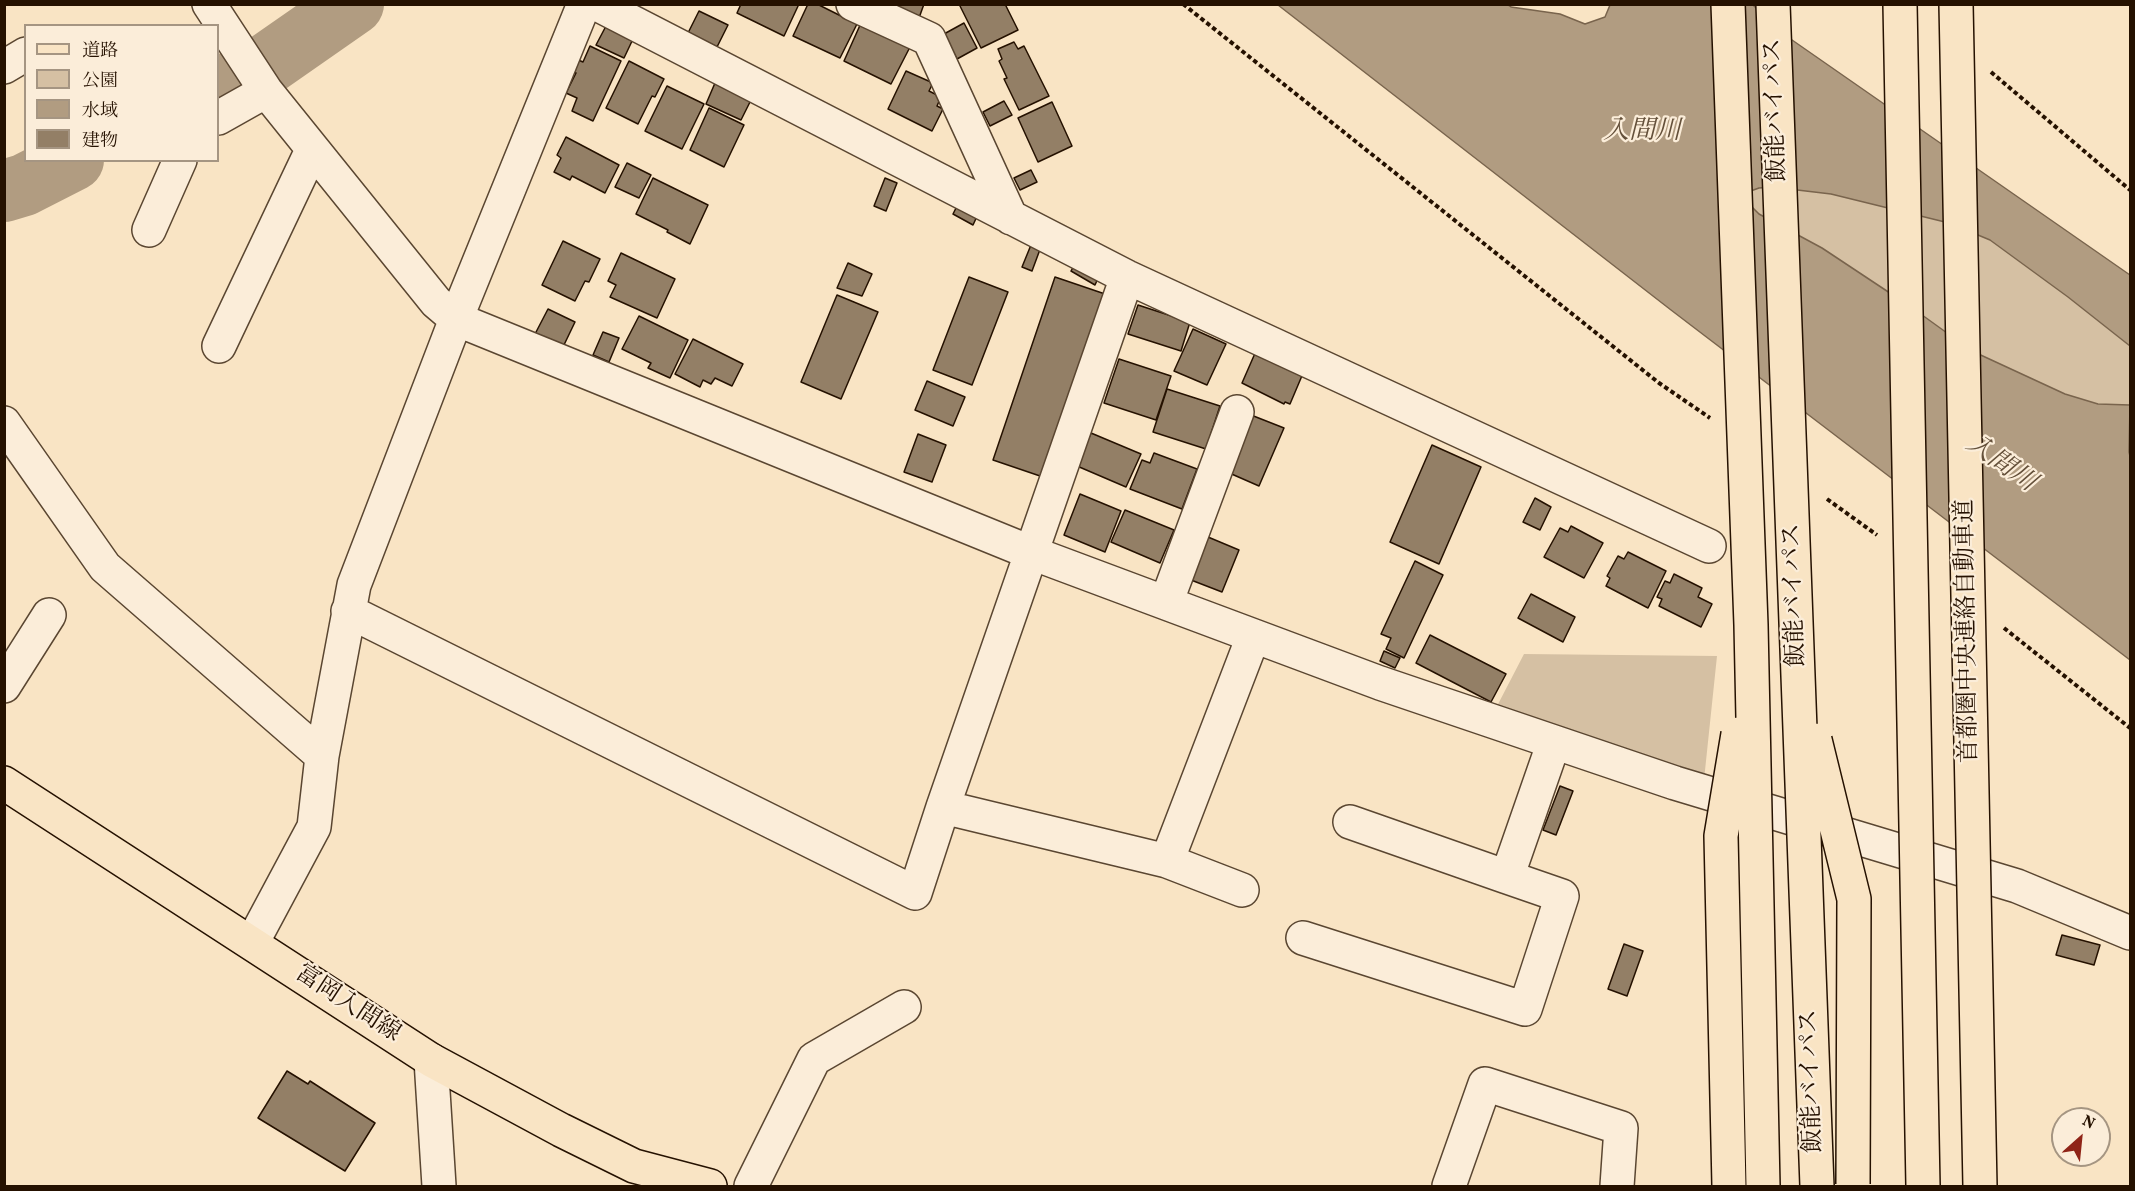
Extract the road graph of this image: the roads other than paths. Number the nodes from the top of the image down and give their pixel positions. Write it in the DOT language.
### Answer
graph roads {
  1 [pos="209,4"];
  2 [pos="584,4"];
  3 [pos="597,4"];
  4 [pos="853,4"];
  5 [pos="1728,4"];
  6 [pos="1773,4"];
  7 [pos="1900,4"];
  8 [pos="1956,4"];
  9 [pos="24,55"];
  10 [pos="4,67"];
  11 [pos="266,91"];
  12 [pos="219,117"];
  13 [pos="312,150"];
  14 [pos="179,162"];
  15 [pos="1011,218"];
  16 [pos="149,230"];
  17 [pos="1127,277"];
  18 [pos="456,319"];
  19 [pos="219,346"];
  20 [pos="1237,412"];
  21 [pos="4,423"];
  22 [pos="1709,546"];
  23 [pos="1032,553"];
  24 [pos="1166,603"];
  25 [pos="348,611"];
  26 [pos="49,615"];
  27 [pos="1254,637"];
  28 [pos="1751,652"];
  29 [pos="1799,674"];
  30 [pos="4,686"];
  31 [pos="1554,741"];
  32 [pos="322,756"];
  33 [pos="4,783"];
  34 [pos="943,807"];
  35 [pos="1350,822"];
  36 [pos="1167,861"];
  37 [pos="1507,877"];
  38 [pos="1242,890"];
  39 [pos="2130,933"];
  40 [pos="1303,938"];
  41 [pos="252,943"];
  42 [pos="904,1007"];
  43 [pos="431,1060"];
  44 [pos="1853,1184"];
  45 [pos="439,1186"];
  46 [pos="710,1186"];
  47 [pos="752,1186"];
  48 [pos="1449,1186"];
  49 [pos="1617,1186"];
  50 [pos="1729,1186"];
  51 [pos="1763,1186"];
  52 [pos="1817,1186"];
  53 [pos="1923,1186"];
  54 [pos="1980,1186"];
  1 -- 11 [label="street"];
  2 -- 18 [label="street"];
  3 -- 15 [label="street"];
  4 -- 15 [label="street"];
  5 -- 28 [label="main road, 飯能バイパス, bridge"];
  6 -- 29 [label="main road, 飯能バイパス, bridge"];
  7 -- 53 [label="main road, bridge"];
  8 -- 54 [label="main road, 首都圏中央連絡自動車道, bridge"];
  9 -- 10 [label="street"];
  11 -- 12 [label="street"];
  11 -- 13 [label="street"];
  13 -- 18 [label="street"];
  13 -- 19 [label="street"];
  14 -- 16 [label="street"];
  15 -- 17 [label="street"];
  17 -- 22 [label="street"];
  17 -- 23 [label="street"];
  18 -- 23 [label="street"];
  18 -- 25 [label="street"];
  20 -- 24 [label="street"];
  21 -- 32 [label="street"];
  23 -- 24 [label="street"];
  23 -- 34 [label="street"];
  24 -- 27 [label="street"];
  25 -- 32 [label="street"];
  25 -- 34 [label="street"];
  26 -- 30 [label="street"];
  27 -- 31 [label="street"];
  27 -- 36 [label="street"];
  28 -- 50 [label="main road, bridge"];
  28 -- 51 [label="main road, 飯能バイパス, bridge"];
  29 -- 44 [label="main road, bridge"];
  29 -- 52 [label="main road, 飯能バイパス, bridge"];
  31 -- 37 [label="street"];
  31 -- 39 [label="street"];
  32 -- 41 [label="street"];
  33 -- 41 [label="main road, 富岡入間線"];
  34 -- 36 [label="street"];
  35 -- 37 [label="street"];
  36 -- 38 [label="street"];
  37 -- 40 [label="street"];
  41 -- 43 [label="main road, 富岡入間線"];
  42 -- 47 [label="street"];
  43 -- 45 [label="street"];
  43 -- 46 [label="main road, 富岡入間線"];
  48 -- 49 [label="street"];
}
